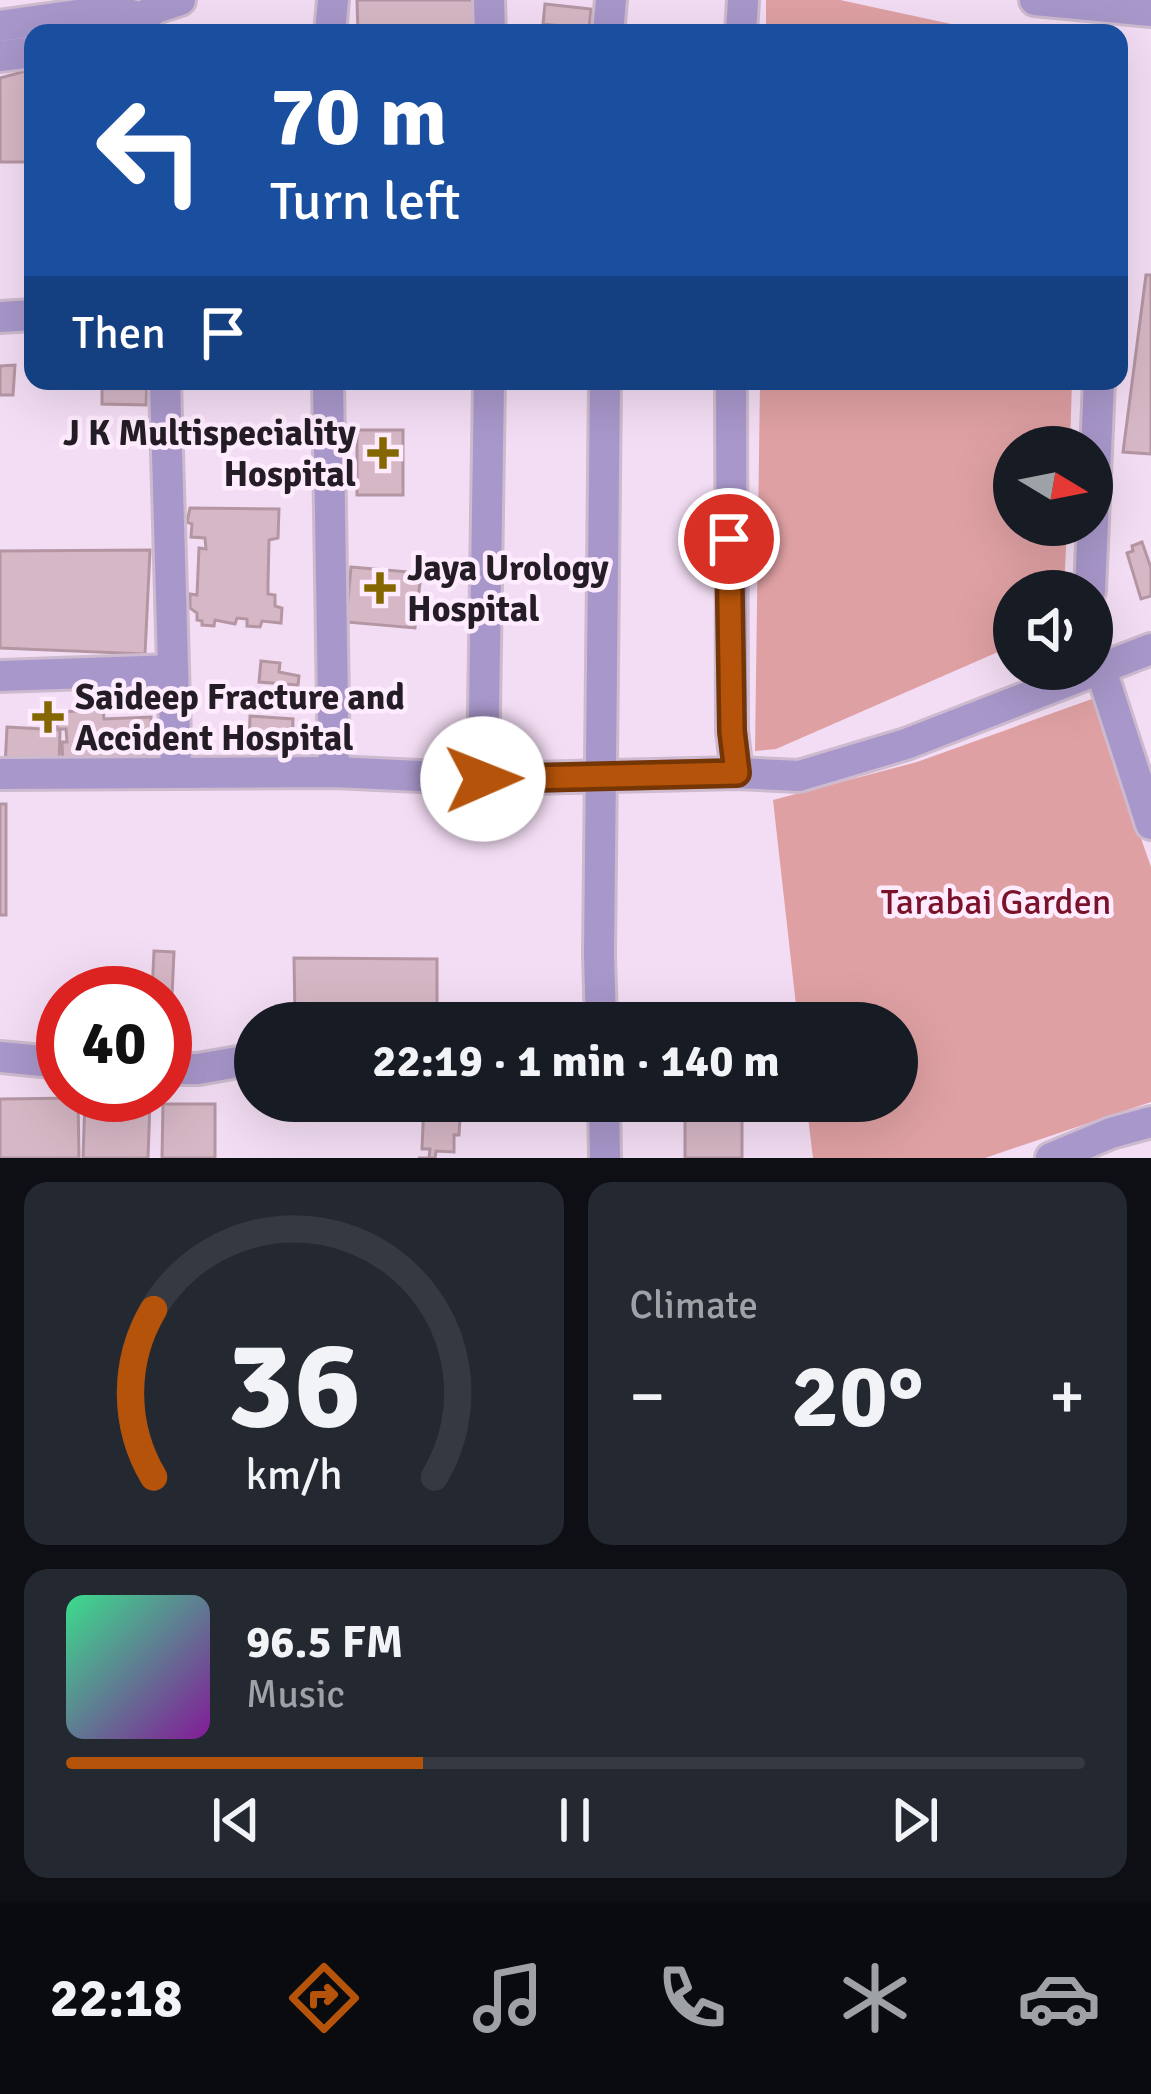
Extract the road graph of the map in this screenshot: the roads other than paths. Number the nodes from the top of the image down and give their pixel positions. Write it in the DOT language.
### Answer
graph roads {
  1 [pos="1034,0"];
  2 [pos="1076,2"];
  3 [pos="1151,11"];
  4 [pos="156,18"];
  5 [pos="1117,21"];
  6 [pos="0,26"];
  7 [pos="165,390"];
  8 [pos="328,390"];
  9 [pos="489,390"];
  10 [pos="604,390"];
  11 [pos="731,390"];
  12 [pos="1100,390"];
  13 [pos="1091,570"];
  14 [pos="1151,649"];
  15 [pos="1113,654"];
  16 [pos="173,670"];
  17 [pos="0,676"];
  18 [pos="1022,690"];
  19 [pos="1107,690"];
  20 [pos="334,772"];
  21 [pos="176,773"];
  22 [pos="737,773"];
  23 [pos="0,774"];
  24 [pos="602,778"];
  25 [pos="483,779"];
  26 [pos="1151,824"];
  27 [pos="600,1002"];
  28 [pos="0,1058"];
  29 [pos="36,1061"];
  30 [pos="234,1063"];
  31 [pos="192,1069"];
  32 [pos="604,1122"];
  33 [pos="1151,1123"];
  34 [pos="605,1158"];
  35 [pos="1051,1158"];
  1 -- 2 [label="street"];
  2 -- 5 [label="street"];
  3 -- 5 [label="street"];
  4 -- 6 [label="street"];
  7 -- 16 [label="street"];
  8 -- 20 [label="street"];
  9 -- 25 [label="street"];
  10 -- 24 [label="street"];
  11 -- 22 [label="street"];
  12 -- 13 [label="street"];
  14 -- 15 [label="street"];
  16 -- 17 [label="street"];
  16 -- 21 [label="street"];
  18 -- 22 [label="street"];
  19 -- 26 [label="street"];
  20 -- 21 [label="street"];
  20 -- 25 [label="street"];
  21 -- 23 [label="street"];
  22 -- 24 [label="street"];
  24 -- 25 [label="street"];
  24 -- 27 [label="street"];
  28 -- 29 [label="street"];
  30 -- 31 [label="street"];
  32 -- 34 [label="street"];
  33 -- 35 [label="street"];
}
